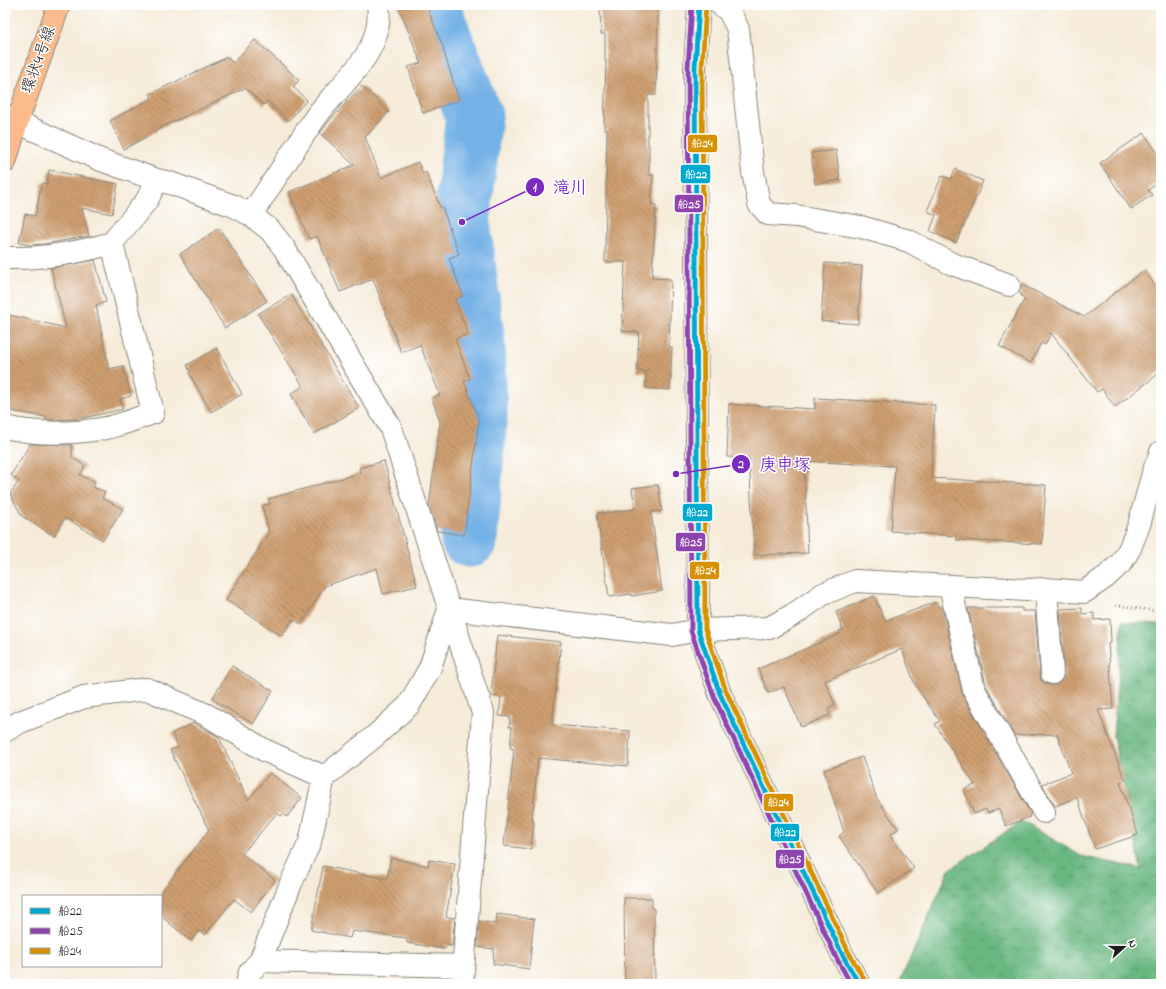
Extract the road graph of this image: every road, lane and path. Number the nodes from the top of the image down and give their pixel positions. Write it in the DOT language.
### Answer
graph roads {
  1 [pos="59,5"];
  2 [pos="378,5"];
  3 [pos="699,5"];
  4 [pos="721,5"];
  5 [pos="11,119"];
  6 [pos="5,162"];
  7 [pos="157,180"];
  8 [pos="251,215"];
  9 [pos="112,243"];
  10 [pos="5,258"];
  11 [pos="1009,285"];
  12 [pos="5,427"];
  13 [pos="1161,452"];
  14 [pos="950,586"];
  15 [pos="1046,589"];
  16 [pos="1084,592"];
  17 [pos="450,609"];
  18 [pos="1161,612"];
  19 [pos="698,630"];
  20 [pos="1052,673"];
  21 [pos="5,731"];
  22 [pos="324,777"];
  23 [pos="1044,812"];
  24 [pos="260,960"];
  25 [pos="463,975"];
  26 [pos="246,984"];
  27 [pos="859,984"];
  1 -- 5 [label="main road, 環状4号線"];
  2 -- 8 [label="street"];
  3 -- 19 [label="street"];
  4 -- 11 [label="street"];
  5 -- 6 [label="main road, 環状4号線"];
  5 -- 7 [label="street"];
  7 -- 8 [label="street"];
  7 -- 9 [label="street"];
  8 -- 17 [label="street"];
  9 -- 10 [label="street"];
  9 -- 12 [label="street"];
  13 -- 16 [label="street"];
  14 -- 15 [label="street"];
  14 -- 19 [label="street"];
  14 -- 23 [label="street"];
  15 -- 16 [label="street"];
  15 -- 20 [label="street"];
  16 -- 18 [label="path"];
  17 -- 19 [label="street"];
  17 -- 22 [label="street"];
  17 -- 25 [label="street"];
  19 -- 27 [label="street"];
  21 -- 22 [label="street"];
  22 -- 24 [label="street"];
  24 -- 25 [label="street"];
  24 -- 26 [label="street"];
}
